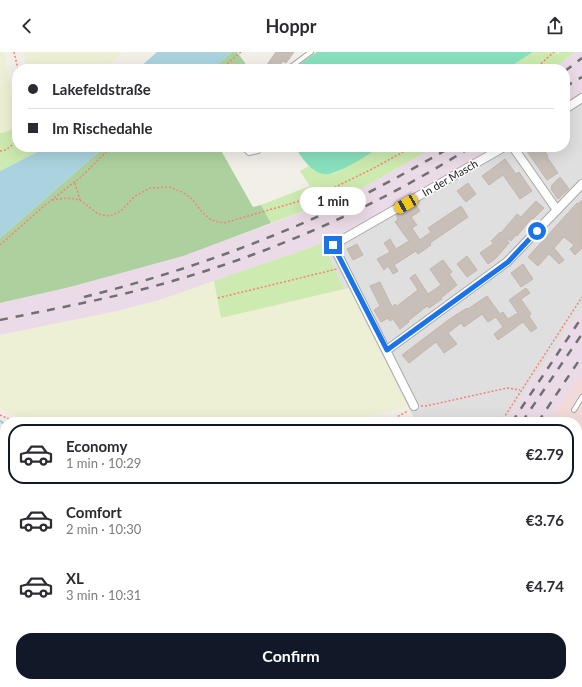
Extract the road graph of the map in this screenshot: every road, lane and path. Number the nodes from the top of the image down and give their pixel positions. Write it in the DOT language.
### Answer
graph roads {
  1 [pos="14,52"];
  2 [pos="242,52"];
  3 [pos="311,52"];
  4 [pos="554,52"];
  5 [pos="17,64"];
  6 [pos="227,64"];
  7 [pos="295,64"];
  8 [pos="541,64"];
  9 [pos="582,98"];
  10 [pos="570,106"];
  11 [pos="12,145"];
  12 [pos="0,151"];
  13 [pos="106,152"];
  14 [pos="403,152"];
  15 [pos="495,152"];
  16 [pos="516,152"];
  17 [pos="74,182"];
  18 [pos="582,184"];
  19 [pos="52,200"];
  20 [pos="80,200"];
  21 [pos="557,210"];
  22 [pos="0,245"];
  23 [pos="344,267"];
  24 [pos="582,297"];
  25 [pos="218,298"];
  26 [pos="387,350"];
  27 [pos="520,390"];
  28 [pos="582,397"];
  29 [pos="414,406"];
  30 [pos="574,410"];
  31 [pos="398,417"];
  32 [pos="504,417"];
  1 -- 5 [label="path"];
  2 -- 6 [label="path"];
  3 -- 7 [label="lane"];
  4 -- 8 [label="path"];
  9 -- 10 [label="street"];
  11 -- 12 [label="path"];
  13 -- 17 [label="path"];
  14 -- 20 [label="path"];
  15 -- 23 [label="street, In der Masch"];
  16 -- 21 [label="street"];
  17 -- 19 [label="path"];
  17 -- 20 [label="path"];
  18 -- 21 [label="street"];
  19 -- 20 [label="path"];
  19 -- 22 [label="path"];
  21 -- 26 [label="street"];
  23 -- 25 [label="path"];
  23 -- 26 [label="street"];
  24 -- 27 [label="path"];
  26 -- 29 [label="street"];
  27 -- 29 [label="path"];
  27 -- 32 [label="path"];
  28 -- 30 [label="lane"];
  29 -- 31 [label="path"];
}
